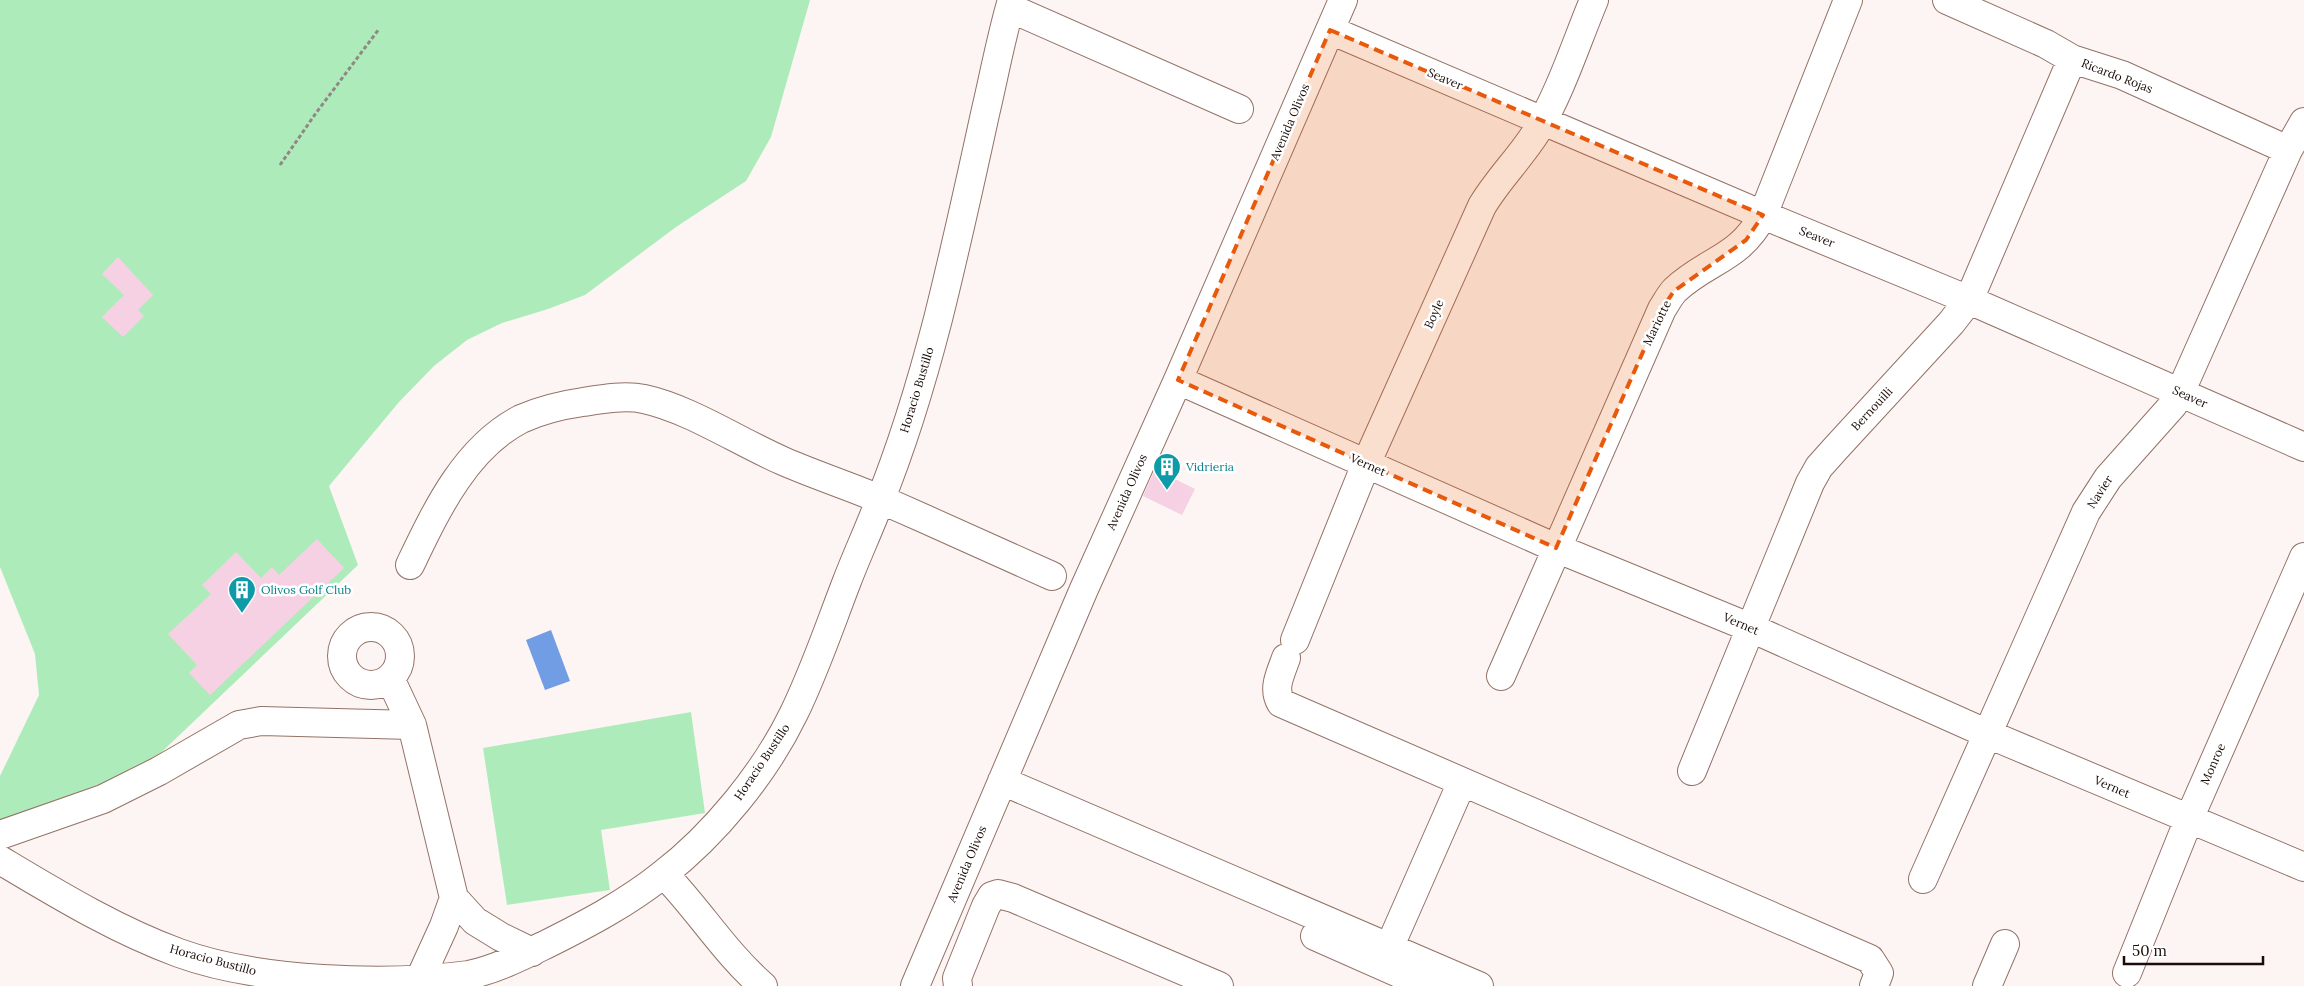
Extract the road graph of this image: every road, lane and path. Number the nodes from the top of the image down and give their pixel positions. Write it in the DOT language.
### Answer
graph roads {
  1 [pos="1343,0"];
  2 [pos="1594,0"];
  3 [pos="1848,0"];
  4 [pos="1946,0"];
  5 [pos="1011,4"];
  6 [pos="379,29"];
  7 [pos="1330,30"];
  8 [pos="2072,59"];
  9 [pos="1239,109"];
  10 [pos="1543,120"];
  11 [pos="2304,122"];
  12 [pos="2288,150"];
  13 [pos="280,165"];
  14 [pos="1763,215"];
  15 [pos="1969,300"];
  16 [pos="1178,380"];
  17 [pos="2180,393"];
  18 [pos="2304,447"];
  19 [pos="1366,464"];
  20 [pos="881,500"];
  21 [pos="1556,548"];
  22 [pos="2304,557"];
  23 [pos="410,565"];
  24 [pos="1052,576"];
  25 [pos="1751,628"];
  26 [pos="1501,676"];
  27 [pos="390,678"];
  28 [pos="412,725"];
  29 [pos="1988,734"];
  30 [pos="1692,772"];
  31 [pos="1462,782"];
  32 [pos="999,788"];
  33 [pos="2189,819"];
  34 [pos="0,836"];
  35 [pos="0,860"];
  36 [pos="2304,867"];
  37 [pos="664,874"];
  38 [pos="1923,879"];
  39 [pos="454,898"];
  40 [pos="2006,944"];
  41 [pos="532,952"];
  42 [pos="1386,957"];
  43 [pos="2127,973"];
  44 [pos="471,980"];
  45 [pos="418,983"];
  46 [pos="763,986"];
  47 [pos="915,986"];
  48 [pos="958,986"];
  49 [pos="1219,986"];
  50 [pos="1428,986"];
  51 [pos="1479,986"];
  52 [pos="1874,986"];
  53 [pos="1986,986"];
  1 -- 7 [label="street, Avenida Olivos"];
  2 -- 10 [label="street, Boyle"];
  3 -- 14 [label="street, Mariotte"];
  4 -- 8 [label="street, Ricardo Rojas"];
  5 -- 9 [label="street"];
  5 -- 20 [label="street, Horacio Bustillo"];
  6 -- 13 [label="path"];
  7 -- 10 [label="street, Seaver"];
  7 -- 16 [label="street, Avenida Olivos"];
  8 -- 12 [label="street, Ricardo Rojas"];
  8 -- 15 [label="street, Bernouilli"];
  10 -- 14 [label="street, Seaver"];
  10 -- 19 [label="street, Boyle"];
  11 -- 12 [label="street, Navier"];
  12 -- 17 [label="street, Navier"];
  14 -- 15 [label="street, Seaver"];
  14 -- 21 [label="street, Mariotte"];
  15 -- 17 [label="street, Seaver"];
  15 -- 25 [label="street, Bernouilli"];
  16 -- 19 [label="street, Vernet"];
  16 -- 32 [label="street, Avenida Olivos"];
  17 -- 18 [label="street, Seaver"];
  17 -- 29 [label="street, Navier"];
  19 -- 21 [label="street, Vernet"];
  19 -- 31 [label="street, Boyle"];
  20 -- 23 [label="street"];
  20 -- 24 [label="street"];
  20 -- 37 [label="street, Horacio Bustillo"];
  21 -- 25 [label="street, Vernet"];
  21 -- 26 [label="street, Mariotte"];
  22 -- 33 [label="street, Monroe"];
  25 -- 29 [label="street, Vernet"];
  25 -- 30 [label="street, Bernouilli"];
  27 -- 28 [label="street"];
  28 -- 34 [label="street"];
  28 -- 39 [label="street"];
  29 -- 33 [label="street, Vernet"];
  29 -- 38 [label="street, Navier"];
  31 -- 42 [label="street"];
  31 -- 52 [label="street"];
  32 -- 42 [label="street"];
  32 -- 47 [label="street, Avenida Olivos"];
  33 -- 36 [label="street, Vernet"];
  33 -- 43 [label="street, Monroe"];
  35 -- 45 [label="street, Horacio Bustillo"];
  37 -- 41 [label="street, Horacio Bustillo"];
  37 -- 46 [label="street"];
  39 -- 41 [label="street"];
  39 -- 45 [label="street"];
  40 -- 53 [label="street"];
  41 -- 44 [label="street, Horacio Bustillo"];
  42 -- 50 [label="street"];
  42 -- 51 [label="street"];
  44 -- 45 [label="street, Horacio Bustillo"];
  48 -- 49 [label="street"];
}
